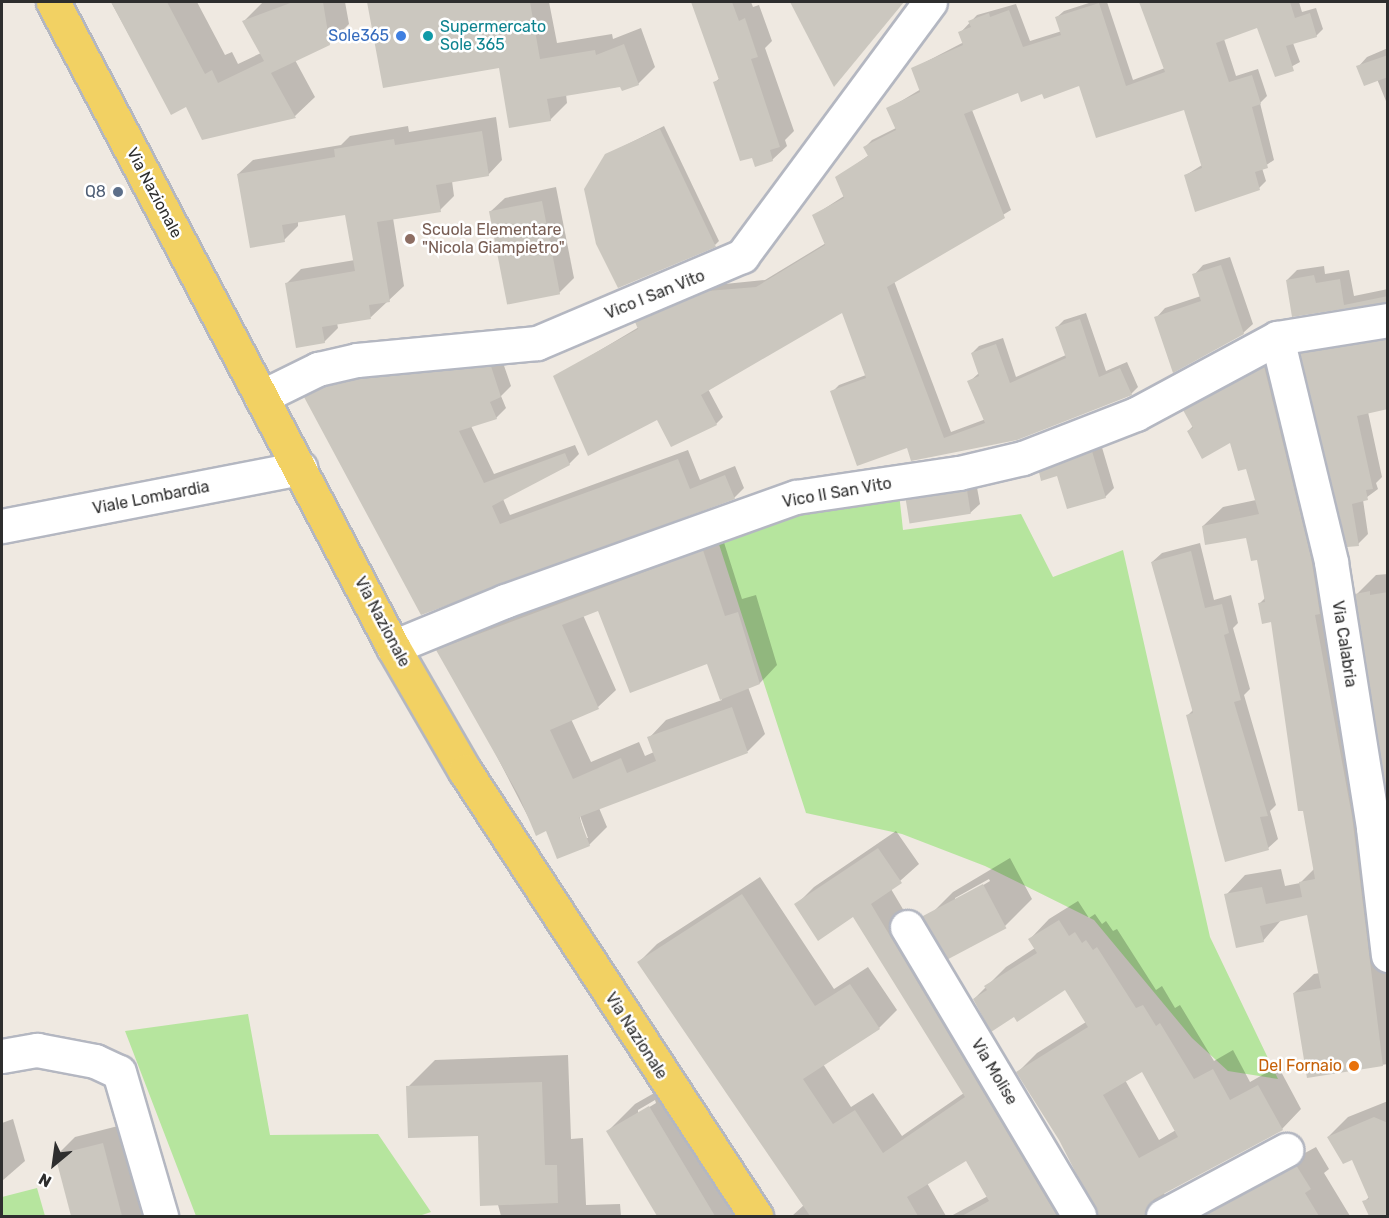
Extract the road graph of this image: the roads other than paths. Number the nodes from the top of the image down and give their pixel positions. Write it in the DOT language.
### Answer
graph roads {
  1 [pos="53,2"];
  2 [pos="930,2"];
  3 [pos="1388,320"];
  4 [pos="1277,338"];
  5 [pos="261,397"];
  6 [pos="300,468"];
  7 [pos="2,526"];
  8 [pos="393,647"];
  9 [pos="908,927"];
  10 [pos="1388,955"];
  11 [pos="2,1056"];
  12 [pos="1286,1150"];
  13 [pos="161,1216"];
  14 [pos="756,1216"];
  15 [pos="1079,1216"];
  16 [pos="1163,1216"];
  1 -- 5 [label="main road, Via Nazionale"];
  2 -- 5 [label="street, Vico I San Vito"];
  3 -- 4 [label="street, Vico II San Vito"];
  4 -- 8 [label="street, Vico II San Vito"];
  4 -- 10 [label="street, Via Calabria"];
  5 -- 6 [label="main road, Via Nazionale"];
  6 -- 7 [label="street, Viale Lombardia"];
  6 -- 8 [label="main road, Via Nazionale"];
  8 -- 14 [label="main road, Via Nazionale"];
  9 -- 15 [label="street, Via Molise"];
  11 -- 13 [label="street"];
  12 -- 16 [label="street"];
}
